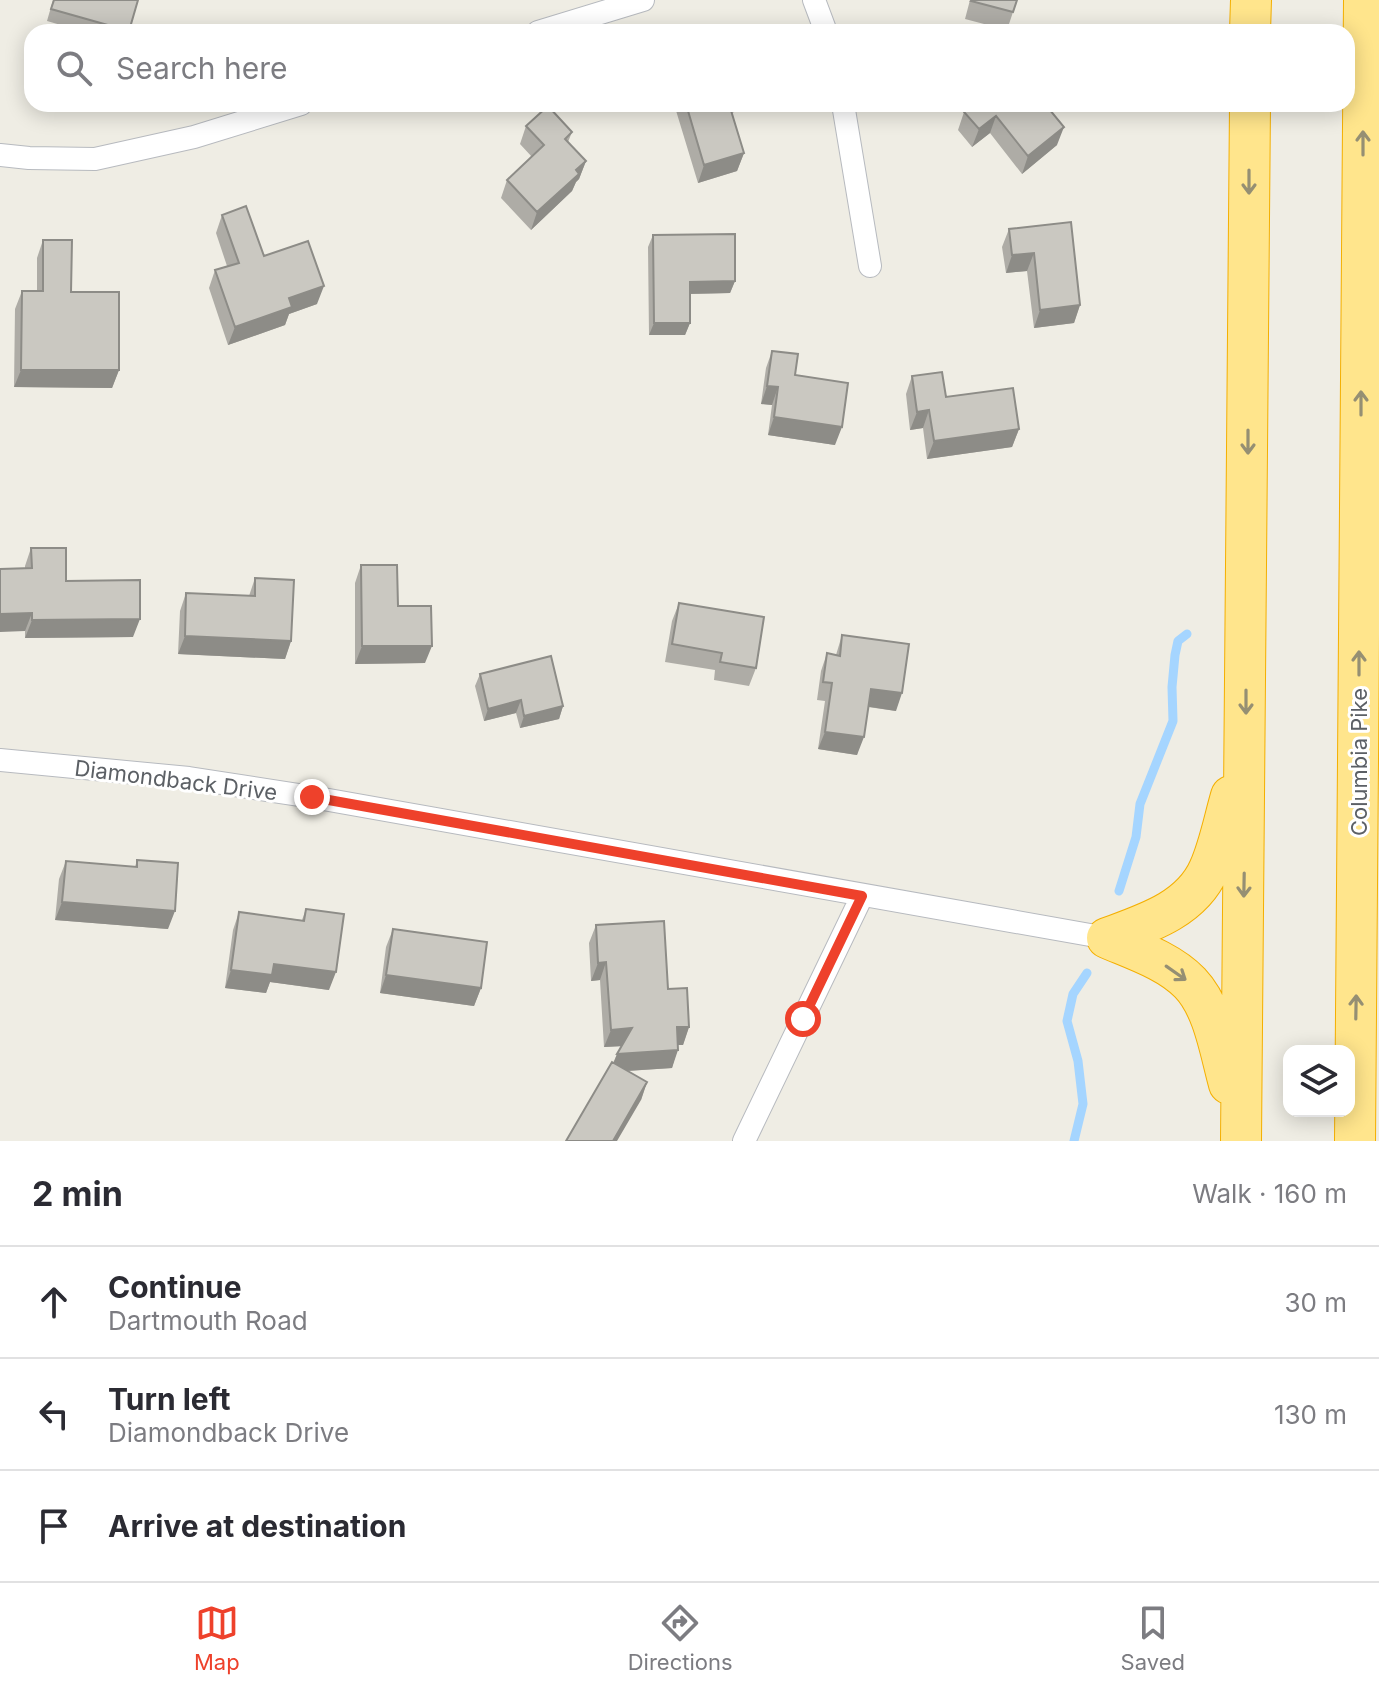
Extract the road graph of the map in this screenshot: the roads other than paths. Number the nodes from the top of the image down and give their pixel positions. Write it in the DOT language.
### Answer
graph roads {
  1 [pos="643,0"];
  2 [pos="814,0"];
  3 [pos="1251,0"];
  4 [pos="1364,0"];
  5 [pos="564,24"];
  6 [pos="823,24"];
  7 [pos="1250,24"];
  8 [pos="275,112"];
  9 [pos="844,112"];
  10 [pos="1250,112"];
  11 [pos="0,155"];
  12 [pos="870,266"];
  13 [pos="1245,751"];
  14 [pos="0,760"];
  15 [pos="862,896"];
  16 [pos="1107,938"];
  17 [pos="1241,1132"];
  18 [pos="744,1141"];
  19 [pos="1355,1141"];
  1 -- 5 [label="street"];
  2 -- 6 [label="street"];
  3 -- 7 [label="highway"];
  19 -- 4 [label="highway, Columbia Pike, one-way"];
  8 -- 11 [label="street"];
  9 -- 12 [label="street"];
  10 -- 13 [label="highway, one-way"];
  13 -- 16 [label="highway"];
  13 -- 17 [label="highway, one-way"];
  14 -- 15 [label="street, Diamondback Drive"];
  15 -- 16 [label="street, Diamondback Drive"];
  15 -- 18 [label="street"];
  16 -- 17 [label="highway, one-way"];
}
